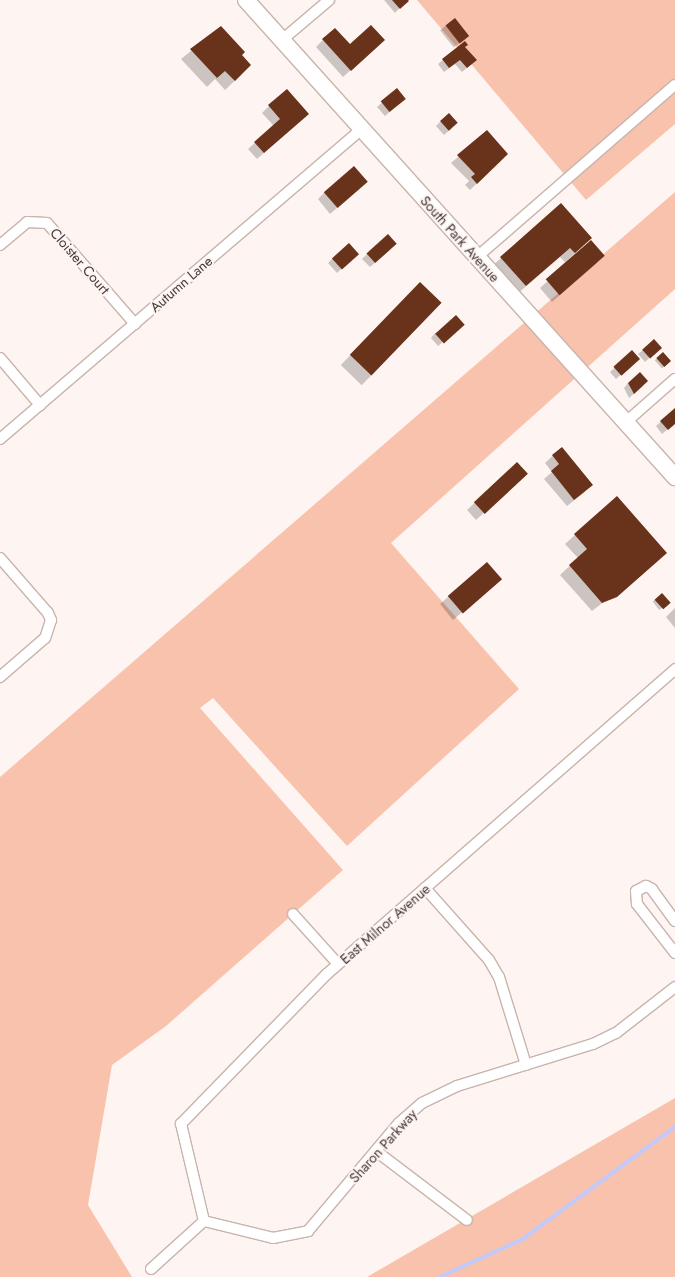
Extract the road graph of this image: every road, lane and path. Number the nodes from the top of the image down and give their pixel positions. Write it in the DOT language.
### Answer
graph roads {
  1 [pos="246,0"];
  2 [pos="329,0"];
  3 [pos="282,40"];
  4 [pos="675,86"];
  5 [pos="362,129"];
  6 [pos="0,245"];
  7 [pos="477,257"];
  8 [pos="135,324"];
  9 [pos="0,358"];
  10 [pos="675,379"];
  11 [pos="40,405"];
  12 [pos="626,422"];
  13 [pos="0,439"];
  14 [pos="675,477"];
  15 [pos="0,558"];
  16 [pos="675,670"];
  17 [pos="0,677"];
  18 [pos="425,888"];
  19 [pos="293,914"];
  20 [pos="675,921"];
  21 [pos="675,952"];
  22 [pos="338,964"];
  23 [pos="675,987"];
  24 [pos="526,1065"];
  25 [pos="376,1151"];
  26 [pos="467,1220"];
  27 [pos="204,1222"];
  28 [pos="151,1269"];
  1 -- 3 [label="main road, South Park Avenue"];
  2 -- 3 [label="street"];
  3 -- 5 [label="main road, South Park Avenue"];
  4 -- 7 [label="street"];
  5 -- 7 [label="main road, South Park Avenue"];
  5 -- 8 [label="street, Autumn Lane"];
  6 -- 8 [label="street, Cloister Court"];
  7 -- 12 [label="main road, South Park Avenue"];
  8 -- 11 [label="street, Autumn Lane"];
  9 -- 11 [label="street"];
  10 -- 12 [label="street"];
  11 -- 13 [label="street, Autumn Lane"];
  12 -- 14 [label="main road, South Park Avenue"];
  15 -- 17 [label="street"];
  16 -- 18 [label="street, East Milnor Avenue"];
  18 -- 22 [label="street, East Milnor Avenue"];
  18 -- 24 [label="street"];
  19 -- 22 [label="street"];
  20 -- 21 [label="street"];
  22 -- 27 [label="street, East Milnor Avenue"];
  23 -- 24 [label="street, Sharon Parkway"];
  24 -- 25 [label="street, Sharon Parkway"];
  25 -- 26 [label="street"];
  25 -- 27 [label="street, Sharon Parkway"];
  27 -- 28 [label="street"];
}
